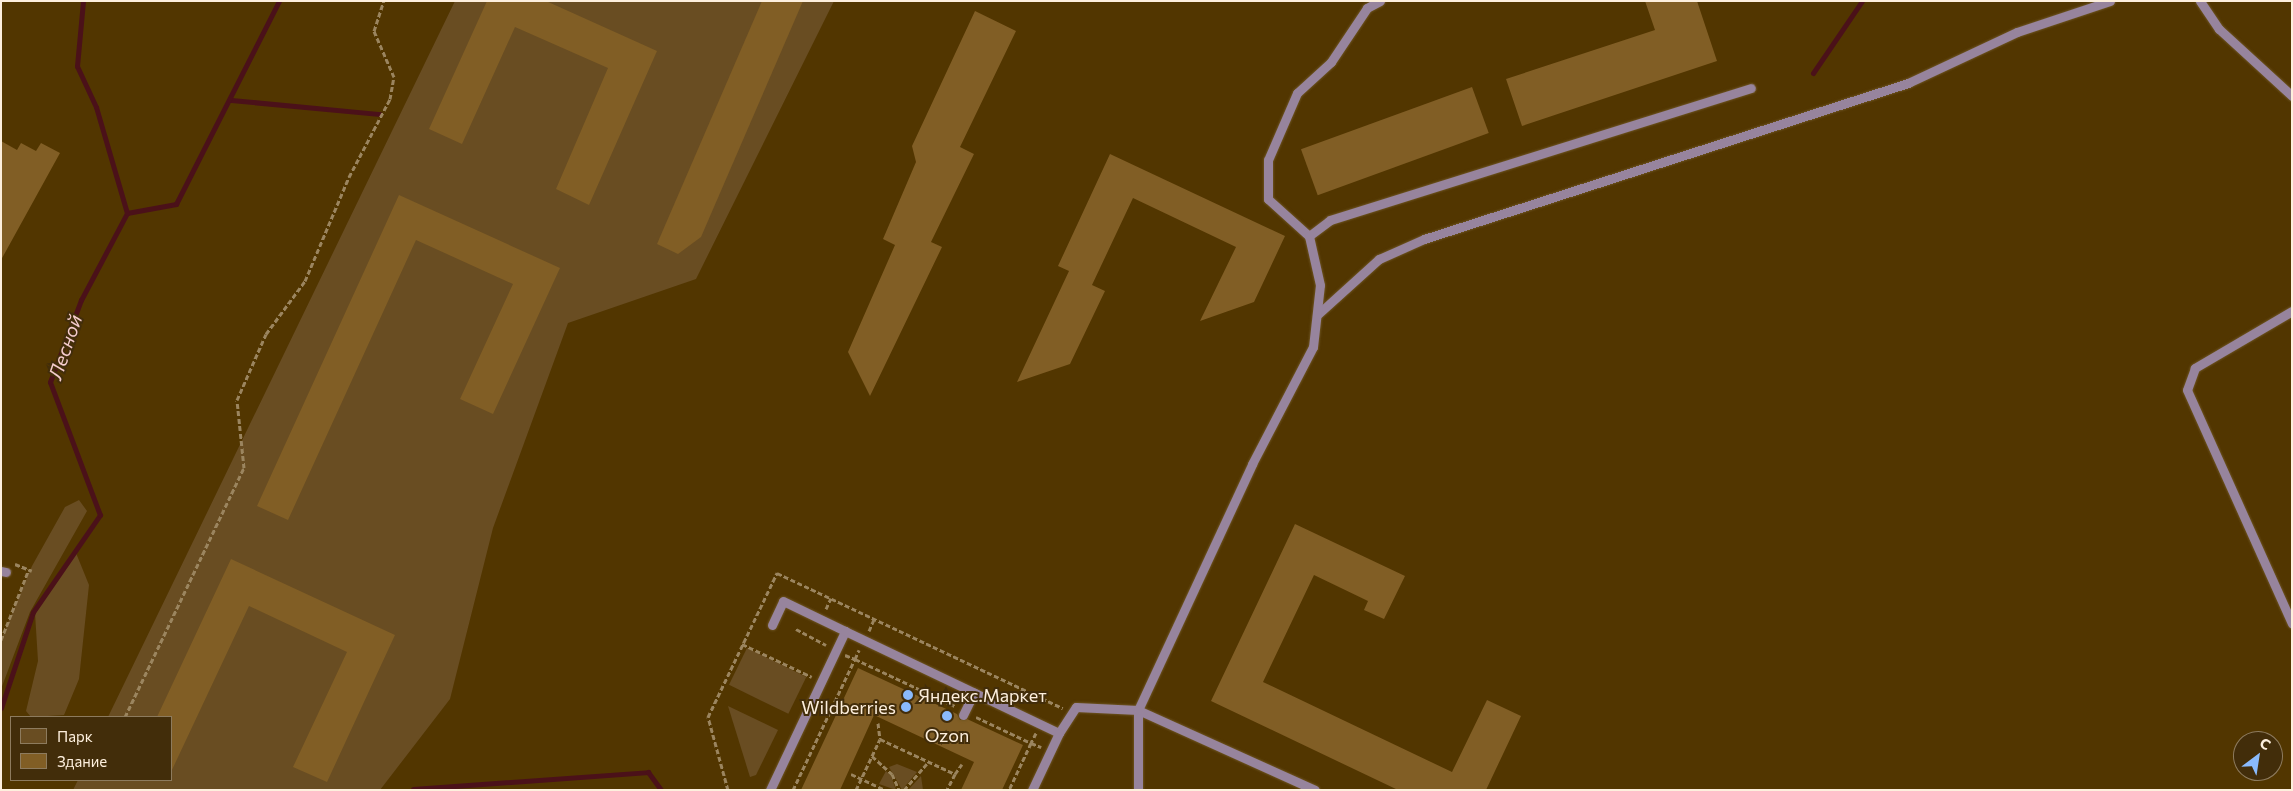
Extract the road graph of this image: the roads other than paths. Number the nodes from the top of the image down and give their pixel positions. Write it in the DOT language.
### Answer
graph roads {
  1 [pos="1380,1"];
  2 [pos="2110,1"];
  3 [pos="2200,1"];
  4 [pos="1751,88"];
  5 [pos="2292,96"];
  6 [pos="1309,236"];
  7 [pos="2292,311"];
  8 [pos="1316,314"];
  9 [pos="2292,624"];
  10 [pos="772,625"];
  11 [pos="845,631"];
  12 [pos="974,692"];
  13 [pos="1138,710"];
  14 [pos="964,713"];
  15 [pos="1060,733"];
  16 [pos="770,790"];
  17 [pos="1032,790"];
  18 [pos="1138,790"];
  19 [pos="1316,790"];
  1 -- 6 [label="lane"];
  2 -- 8 [label="lane"];
  3 -- 5 [label="lane"];
  4 -- 6 [label="lane"];
  6 -- 8 [label="lane"];
  7 -- 9 [label="lane"];
  8 -- 13 [label="lane"];
  10 -- 11 [label="lane"];
  11 -- 12 [label="lane"];
  11 -- 16 [label="lane"];
  12 -- 14 [label="lane"];
  12 -- 15 [label="lane"];
  13 -- 15 [label="lane"];
  13 -- 18 [label="lane"];
  13 -- 19 [label="lane"];
  15 -- 17 [label="lane"];
}
